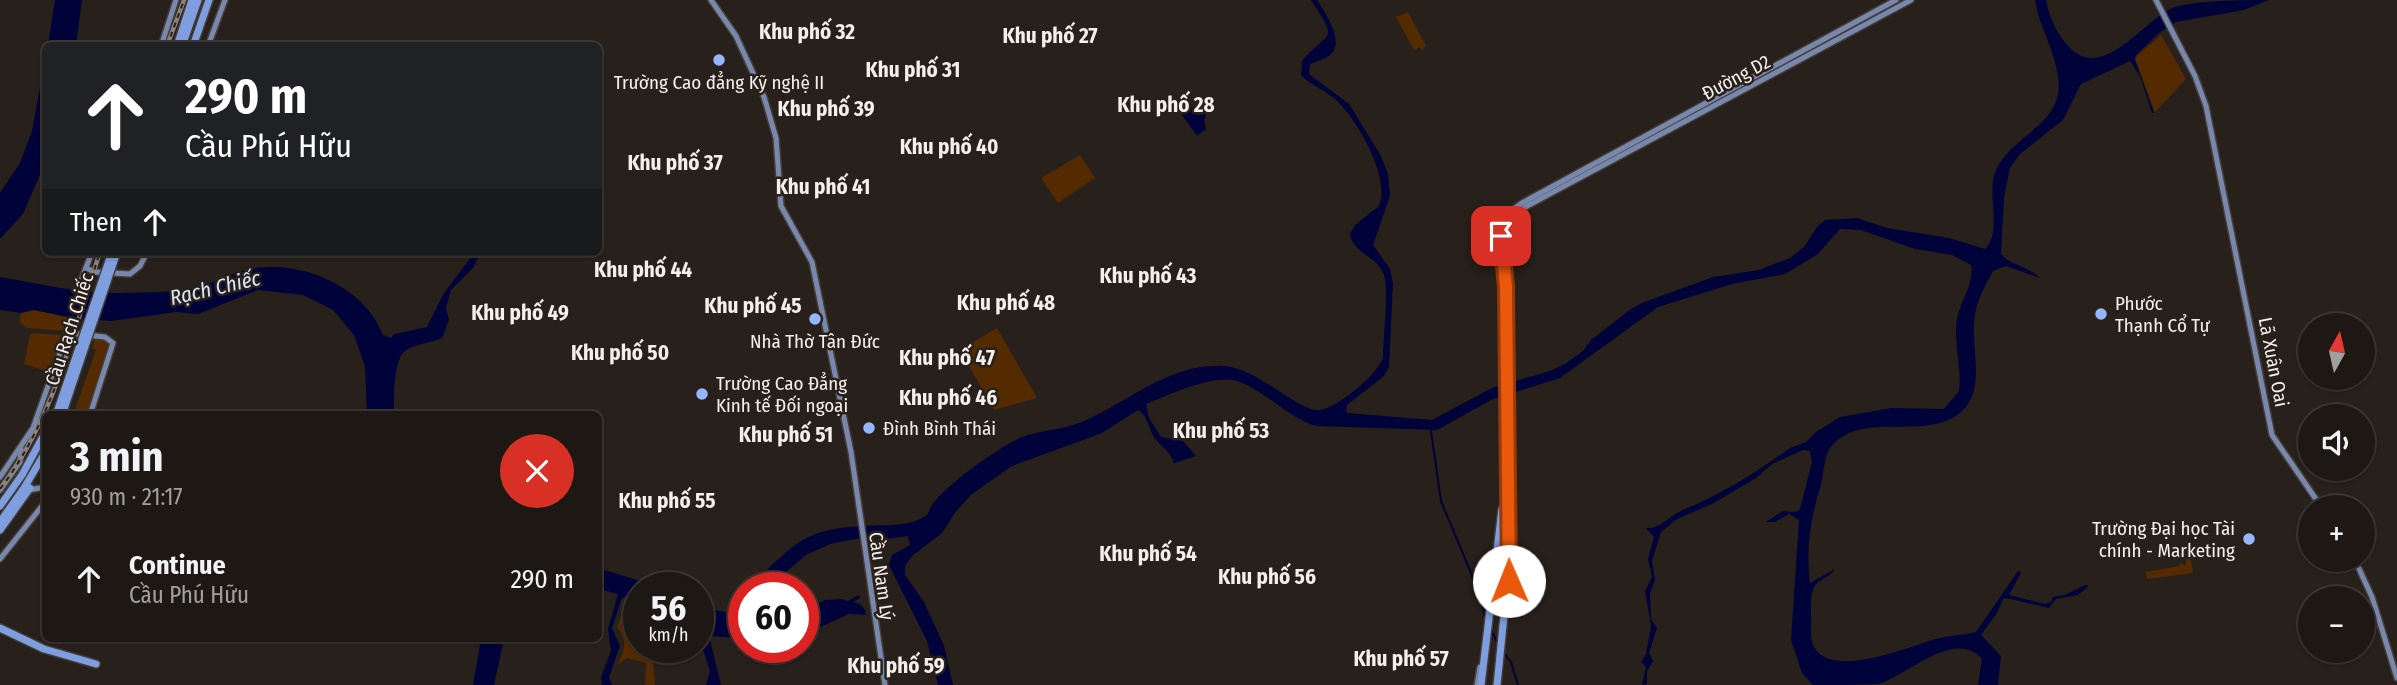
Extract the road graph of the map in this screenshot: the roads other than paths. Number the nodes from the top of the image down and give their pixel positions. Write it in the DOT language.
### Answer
graph roads {
  1 [pos="176,0"];
  2 [pos="192,0"];
  3 [pos="198,0"];
  4 [pos="207,0"];
  5 [pos="225,0"];
  6 [pos="711,0"];
  7 [pos="1895,0"];
  8 [pos="2155,0"];
  9 [pos="1911,1"];
  10 [pos="190,22"];
  11 [pos="180,34"];
  12 [pos="162,42"];
  13 [pos="178,42"];
  14 [pos="183,42"];
  15 [pos="193,42"];
  16 [pos="209,42"];
  17 [pos="1663,130"];
  18 [pos="1581,175"];
  19 [pos="1503,236"];
  20 [pos="1491,238"];
  21 [pos="1497,249"];
  22 [pos="90,256"];
  23 [pos="108,256"];
  24 [pos="118,256"];
  25 [pos="145,256"];
  26 [pos="1502,267"];
  27 [pos="86,268"];
  28 [pos="79,286"];
  29 [pos="55,411"];
  30 [pos="65,411"];
  31 [pos="91,411"];
  32 [pos="42,442"];
  33 [pos="22,447"];
  34 [pos="18,457"];
  35 [pos="42,458"];
  36 [pos="42,467"];
  37 [pos="1506,473"];
  38 [pos="0,477"];
  39 [pos="42,488"];
  40 [pos="0,490"];
  41 [pos="28,490"];
  42 [pos="2313,495"];
  43 [pos="0,506"];
  44 [pos="42,506"];
  45 [pos="42,512"];
  46 [pos="0,513"];
  47 [pos="0,522"];
  48 [pos="0,530"];
  49 [pos="0,562"];
  50 [pos="2361,572"];
  51 [pos="0,628"];
  52 [pos="96,664"];
  53 [pos="2397,678"];
  54 [pos="883,685"];
  55 [pos="1479,685"];
  56 [pos="1497,685"];
  1 -- 12 [label="main road"];
  2 -- 11 [label="highway"];
  3 -- 10 [label="highway"];
  4 -- 15 [label="highway"];
  5 -- 16 [label="main road"];
  6 -- 54 [label="main road, Cầu Nam Lý"];
  7 -- 17 [label="main road, Đường D2"];
  8 -- 42 [label="main road, Lã Xuân Oai"];
  9 -- 17 [label="main road, Đường D2"];
  10 -- 11 [label="highway"];
  10 -- 14 [label="highway"];
  11 -- 13 [label="highway"];
  17 -- 18 [label="main road, Đường D2"];
  17 -- 18 [label="main road, Đường D2"];
  18 -- 19 [label="main road, Đường D2"];
  18 -- 20 [label="main road, Đường D2"];
  18 -- 21 [label="main road, Đường D2"];
  19 -- 26 [label="highway"];
  20 -- 26 [label="highway"];
  21 -- 26 [label="highway"];
  22 -- 27 [label="main road"];
  23 -- 29 [label="highway, Cầu Rạch Chiếc, bridge"];
  24 -- 30 [label="highway, Cầu Rạch Chiếc, bridge"];
  25 -- 27 [label="main road"];
  26 -- 37 [label="highway"];
  27 -- 28 [label="main road"];
  31 -- 33 [label="main road"];
  32 -- 33 [label="main road"];
  32 -- 43 [label="highway"];
  32 -- 46 [label="highway"];
  33 -- 34 [label="main road"];
  34 -- 38 [label="main road"];
  34 -- 40 [label="main road"];
  35 -- 47 [label="highway"];
  36 -- 41 [label="highway"];
  37 -- 55 [label="highway"];
  37 -- 56 [label="highway"];
  39 -- 41 [label="main road"];
  41 -- 48 [label="highway"];
  44 -- 49 [label="main road"];
  45 -- 49 [label="main road"];
  50 -- 53 [label="main road"];
  51 -- 52 [label="highway"];
}
